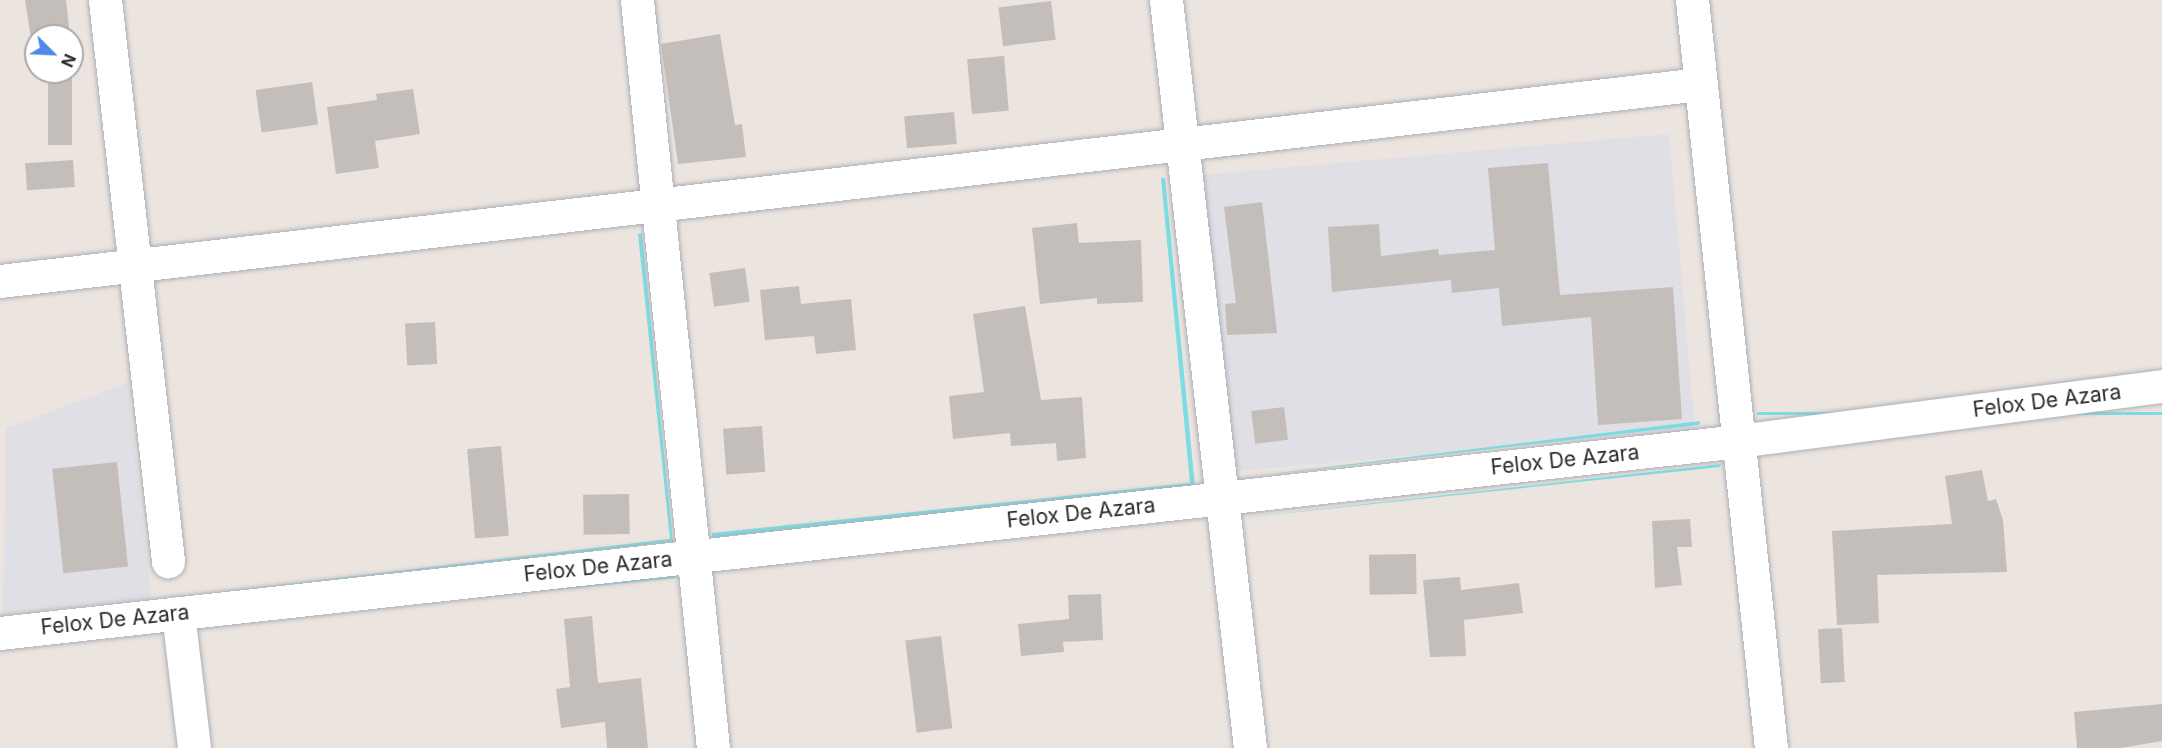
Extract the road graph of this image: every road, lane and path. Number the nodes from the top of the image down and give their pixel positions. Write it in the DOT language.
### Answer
graph roads {
  1 [pos="105,0"];
  2 [pos="637,0"];
  3 [pos="1166,0"];
  4 [pos="1692,0"];
  5 [pos="1701,84"];
  6 [pos="1182,144"];
  7 [pos="658,205"];
  8 [pos="137,265"];
  9 [pos="0,281"];
  10 [pos="2162,386"];
  11 [pos="1738,441"];
  12 [pos="1221,498"];
  13 [pos="693,556"];
  14 [pos="168,561"];
  15 [pos="178,613"];
  16 [pos="0,633"];
  17 [pos="194,748"];
  18 [pos="713,748"];
  19 [pos="1250,748"];
  20 [pos="1771,748"];
  1 -- 8 [label="street"];
  2 -- 7 [label="street"];
  3 -- 6 [label="street"];
  4 -- 5 [label="street"];
  5 -- 6 [label="street"];
  5 -- 11 [label="street"];
  6 -- 7 [label="street"];
  6 -- 12 [label="street"];
  7 -- 8 [label="street"];
  7 -- 13 [label="street"];
  8 -- 9 [label="street"];
  8 -- 14 [label="street"];
  10 -- 11 [label="street, Felox De Azara"];
  11 -- 12 [label="street, Felox De Azara"];
  11 -- 20 [label="street"];
  12 -- 13 [label="street, Felox De Azara"];
  12 -- 19 [label="street"];
  13 -- 15 [label="street, Felox De Azara"];
  13 -- 18 [label="street"];
  15 -- 16 [label="street, Felox De Azara"];
  15 -- 17 [label="street"];
}
